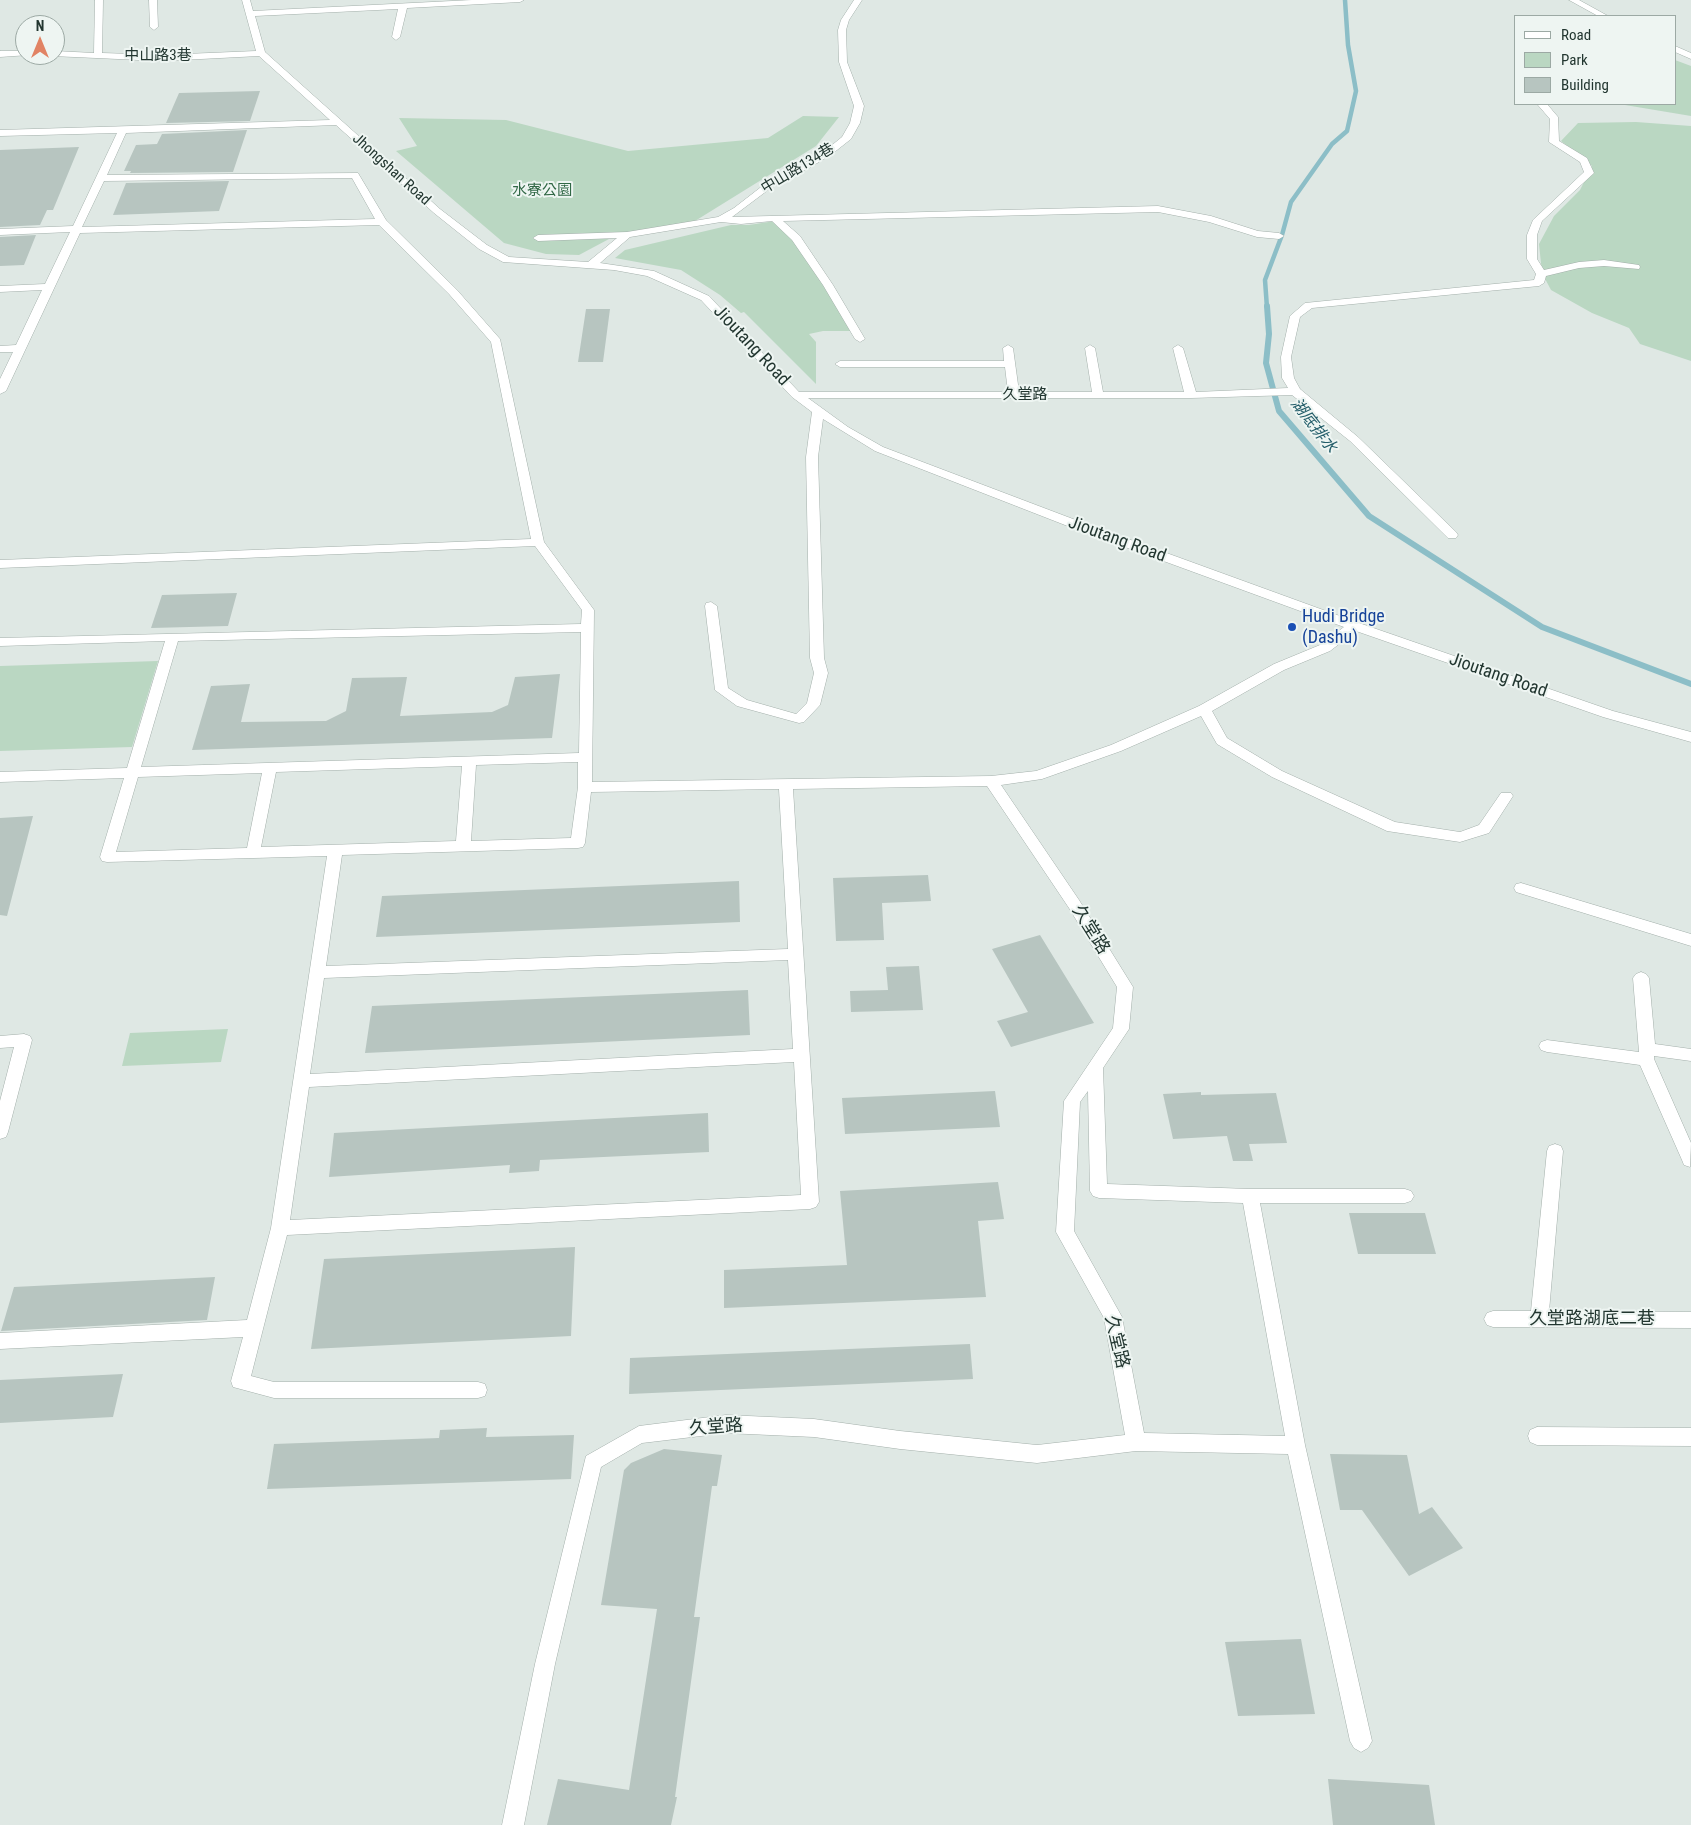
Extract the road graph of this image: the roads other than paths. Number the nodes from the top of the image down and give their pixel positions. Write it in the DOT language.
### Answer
graph roads {
  1 [pos="153,0"];
  2 [pos="246,0"];
  3 [pos="520,0"];
  4 [pos="858,0"];
  5 [pos="1573,0"];
  6 [pos="101,1"];
  7 [pos="490,1"];
  8 [pos="403,6"];
  9 [pos="249,14"];
  10 [pos="1602,15"];
  11 [pos="154,27"];
  12 [pos="396,37"];
  13 [pos="1676,49"];
  14 [pos="261,53"];
  15 [pos="0,54"];
  16 [pos="15,54"];
  17 [pos="65,54"];
  18 [pos="98,55"];
  19 [pos="1691,56"];
  20 [pos="1543,105"];
  21 [pos="338,122"];
  22 [pos="123,130"];
  23 [pos="0,133"];
  24 [pos="100,178"];
  25 [pos="721,218"];
  26 [pos="774,218"];
  27 [pos="382,222"];
  28 [pos="76,229"];
  29 [pos="0,232"];
  30 [pos="628,235"];
  31 [pos="1279,236"];
  32 [pos="538,238"];
  33 [pos="590,266"];
  34 [pos="1635,267"];
  35 [pos="1541,274"];
  36 [pos="49,288"];
  37 [pos="0,289"];
  38 [pos="860,339"];
  39 [pos="20,348"];
  40 [pos="1008,348"];
  41 [pos="1090,348"];
  42 [pos="1178,348"];
  43 [pos="0,349"];
  44 [pos="840,364"];
  45 [pos="1010,364"];
  46 [pos="0,390"];
  47 [pos="1295,391"];
  48 [pos="796,395"];
  49 [pos="1014,395"];
  50 [pos="1098,395"];
  51 [pos="1191,395"];
  52 [pos="818,412"];
  53 [pos="1452,535"];
  54 [pos="538,542"];
  55 [pos="0,564"];
  56 [pos="711,606"];
  57 [pos="1354,626"];
  58 [pos="588,628"];
  59 [pos="173,637"];
  60 [pos="0,642"];
  61 [pos="1204,709"];
  62 [pos="1691,737"];
  63 [pos="586,757"];
  64 [pos="469,760"];
  65 [pos="270,767"];
  66 [pos="131,772"];
  67 [pos="0,777"];
  68 [pos="991,782"];
  69 [pos="786,784"];
  70 [pos="585,787"];
  71 [pos="1506,796"];
  72 [pos="463,846"];
  73 [pos="335,850"];
  74 [pos="253,853"];
  75 [pos="1521,888"];
  76 [pos="1691,940"];
  77 [pos="796,954"];
  78 [pos="317,972"];
  79 [pos="1641,978"];
  80 [pos="0,1042"];
  81 [pos="1548,1046"];
  82 [pos="1646,1054"];
  83 [pos="802,1055"];
  84 [pos="1691,1055"];
  85 [pos="1095,1067"];
  86 [pos="301,1081"];
  87 [pos="0,1132"];
  88 [pos="1555,1150"];
  89 [pos="1690,1160"];
  90 [pos="1250,1196"];
  91 [pos="1405,1196"];
  92 [pos="280,1228"];
  93 [pos="1493,1319"];
  94 [pos="1539,1319"];
  95 [pos="1691,1320"];
  96 [pos="254,1328"];
  97 [pos="0,1341"];
  98 [pos="478,1390"];
  99 [pos="1537,1436"];
  100 [pos="1691,1436"];
  101 [pos="1136,1442"];
  102 [pos="1296,1445"];
  103 [pos="1361,1740"];
  104 [pos="513,1825"];
  1 -- 11 [label="street"];
  2 -- 9 [label="street"];
  3 -- 7 [label="street"];
  4 -- 25 [label="street, 中山路134巷"];
  5 -- 10 [label="street"];
  6 -- 18 [label="street"];
  7 -- 8 [label="street"];
  8 -- 9 [label="street"];
  8 -- 12 [label="street"];
  9 -- 14 [label="street"];
  13 -- 19 [label="street"];
  14 -- 18 [label="street, 中山路3巷"];
  14 -- 21 [label="street, Jhongshan Road"];
  15 -- 16 [label="street"];
  17 -- 18 [label="street, 中山路3巷"];
  20 -- 35 [label="street"];
  21 -- 22 [label="street"];
  21 -- 33 [label="street, Jhongshan Road"];
  22 -- 23 [label="street"];
  22 -- 24 [label="street"];
  24 -- 27 [label="street"];
  24 -- 28 [label="street"];
  25 -- 26 [label="street"];
  25 -- 30 [label="street, 中山路134巷"];
  26 -- 31 [label="street"];
  26 -- 38 [label="street"];
  27 -- 28 [label="street"];
  27 -- 54 [label="street"];
  28 -- 29 [label="street"];
  28 -- 36 [label="street"];
  30 -- 32 [label="street"];
  30 -- 33 [label="street, 中山路134巷"];
  33 -- 48 [label="street, Jioutang Road"];
  34 -- 35 [label="street"];
  35 -- 47 [label="street"];
  36 -- 37 [label="street"];
  36 -- 39 [label="street"];
  39 -- 43 [label="street"];
  39 -- 46 [label="street"];
  40 -- 45 [label="street"];
  41 -- 50 [label="street"];
  42 -- 51 [label="street"];
  44 -- 45 [label="street"];
  45 -- 49 [label="street"];
  47 -- 51 [label="street, 久堂路"];
  47 -- 53 [label="street"];
  48 -- 49 [label="street, 久堂路"];
  48 -- 52 [label="street, Jioutang Road"];
  49 -- 50 [label="street, 久堂路"];
  50 -- 51 [label="street, 久堂路"];
  52 -- 56 [label="street"];
  52 -- 57 [label="street, Jioutang Road"];
  54 -- 55 [label="street"];
  54 -- 58 [label="street"];
  57 -- 61 [label="street"];
  57 -- 62 [label="street, Jioutang Road"];
  58 -- 59 [label="street"];
  58 -- 63 [label="street"];
  59 -- 60 [label="street"];
  59 -- 66 [label="street"];
  61 -- 68 [label="street"];
  61 -- 71 [label="street"];
  63 -- 64 [label="street"];
  63 -- 70 [label="street"];
  64 -- 65 [label="street"];
  64 -- 72 [label="street"];
  65 -- 66 [label="street"];
  65 -- 74 [label="street"];
  66 -- 67 [label="street"];
  66 -- 74 [label="street"];
  68 -- 69 [label="street"];
  68 -- 85 [label="street, 久堂路"];
  69 -- 70 [label="street"];
  69 -- 77 [label="street"];
  70 -- 72 [label="street"];
  72 -- 73 [label="street"];
  73 -- 74 [label="street"];
  73 -- 78 [label="street"];
  75 -- 76 [label="street"];
  77 -- 78 [label="street"];
  77 -- 83 [label="street"];
  78 -- 86 [label="street"];
  79 -- 82 [label="street"];
  80 -- 87 [label="street"];
  81 -- 82 [label="street"];
  82 -- 84 [label="street"];
  82 -- 89 [label="street"];
  83 -- 86 [label="street"];
  83 -- 92 [label="street"];
  85 -- 90 [label="street"];
  85 -- 101 [label="street, 久堂路"];
  86 -- 92 [label="street"];
  88 -- 94 [label="street"];
  90 -- 91 [label="street"];
  90 -- 102 [label="street"];
  92 -- 96 [label="street"];
  93 -- 94 [label="street, 久堂路湖底二巷"];
  94 -- 95 [label="street, 久堂路湖底二巷"];
  96 -- 97 [label="street"];
  96 -- 98 [label="street"];
  99 -- 100 [label="street"];
  101 -- 102 [label="street"];
  101 -- 104 [label="street, 久堂路"];
  102 -- 103 [label="street"];
}
